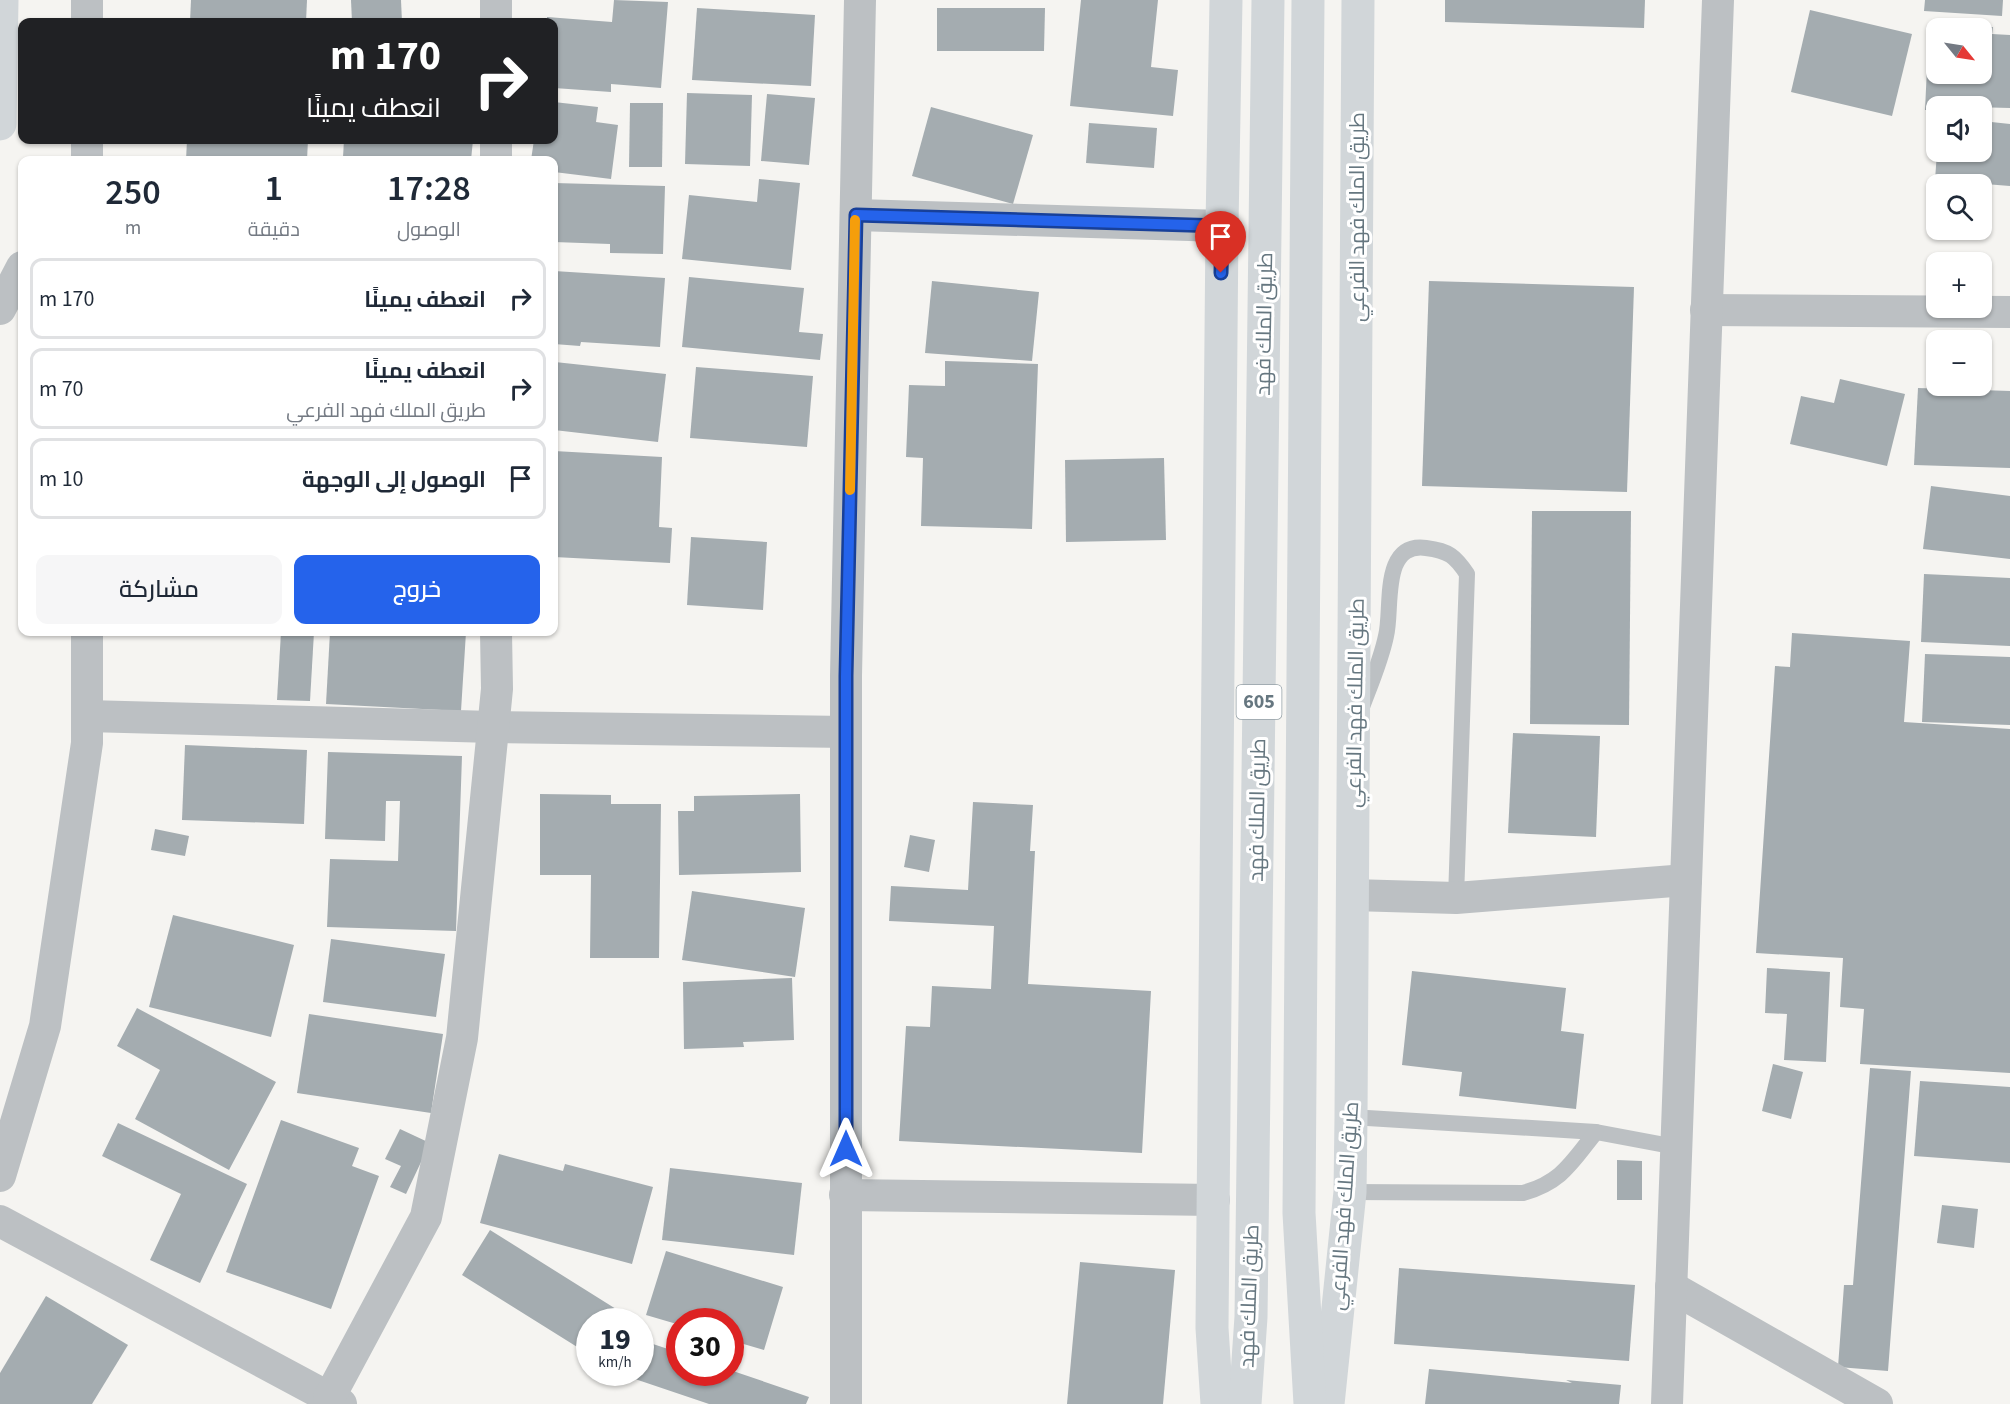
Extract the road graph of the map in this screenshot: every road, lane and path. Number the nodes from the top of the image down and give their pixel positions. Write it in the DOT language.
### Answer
graph roads {
  1 [pos="2,0"];
  2 [pos="87,0"];
  3 [pos="496,0"];
  4 [pos="860,0"];
  5 [pos="1226,0"];
  6 [pos="1268,0"];
  7 [pos="1308,0"];
  8 [pos="1358,0"];
  9 [pos="1718,0"];
  10 [pos="87,18"];
  11 [pos="496,18"];
  12 [pos="0,124"];
  13 [pos="856,215"];
  14 [pos="1222,226"];
  15 [pos="18,275"];
  16 [pos="0,309"];
  17 [pos="1706,310"];
  18 [pos="2010,312"];
  19 [pos="87,636"];
  20 [pos="496,636"];
  21 [pos="87,716"];
  22 [pos="1355,726"];
  23 [pos="493,727"];
  24 [pos="846,732"];
  25 [pos="1686,880"];
  26 [pos="1352,895"];
  27 [pos="1456,898"];
  28 [pos="1351,1117"];
  29 [pos="1596,1132"];
  30 [pos="1676,1148"];
  31 [pos="0,1176"];
  32 [pos="1350,1192"];
  33 [pos="845,1195"];
  34 [pos="1214,1200"];
  35 [pos="0,1221"];
  36 [pos="1671,1287"];
  37 [pos="335,1401"];
  38 [pos="1868,1402"];
  39 [pos="846,1404"];
  40 [pos="1217,1404"];
  41 [pos="1245,1404"];
  42 [pos="1310,1404"];
  43 [pos="1329,1404"];
  44 [pos="1667,1404"];
  1 -- 12 [label="main road"];
  2 -- 10 [label="street"];
  3 -- 11 [label="street"];
  4 -- 13 [label="street"];
  5 -- 14 [label="main road"];
  6 -- 41 [label="main road, طريق الملك فهد / 605"];
  7 -- 42 [label="main road, طريق الملك فهد / 605"];
  8 -- 22 [label="main road, طريق الملك فهد الفرعي"];
  9 -- 17 [label="street"];
  13 -- 14 [label="street"];
  13 -- 24 [label="street"];
  14 -- 34 [label="main road"];
  15 -- 16 [label="street"];
  17 -- 18 [label="street"];
  17 -- 25 [label="street"];
  19 -- 21 [label="street"];
  20 -- 23 [label="street"];
  21 -- 23 [label="street"];
  21 -- 31 [label="street"];
  22 -- 26 [label="main road, طريق الملك فهد الفرعي"];
  22 -- 27 [label="lane"];
  23 -- 24 [label="street"];
  23 -- 37 [label="street"];
  24 -- 33 [label="street"];
  25 -- 27 [label="street"];
  25 -- 30 [label="street"];
  26 -- 27 [label="street"];
  26 -- 28 [label="main road, طريق الملك فهد الفرعي"];
  28 -- 29 [label="lane"];
  28 -- 32 [label="main road, طريق الملك فهد الفرعي"];
  29 -- 30 [label="lane"];
  29 -- 32 [label="lane"];
  30 -- 36 [label="street"];
  32 -- 43 [label="main road, طريق الملك فهد الفرعي"];
  33 -- 34 [label="street"];
  33 -- 39 [label="street"];
  34 -- 40 [label="main road"];
  35 -- 37 [label="street"];
  36 -- 38 [label="street"];
  36 -- 44 [label="street"];
}
